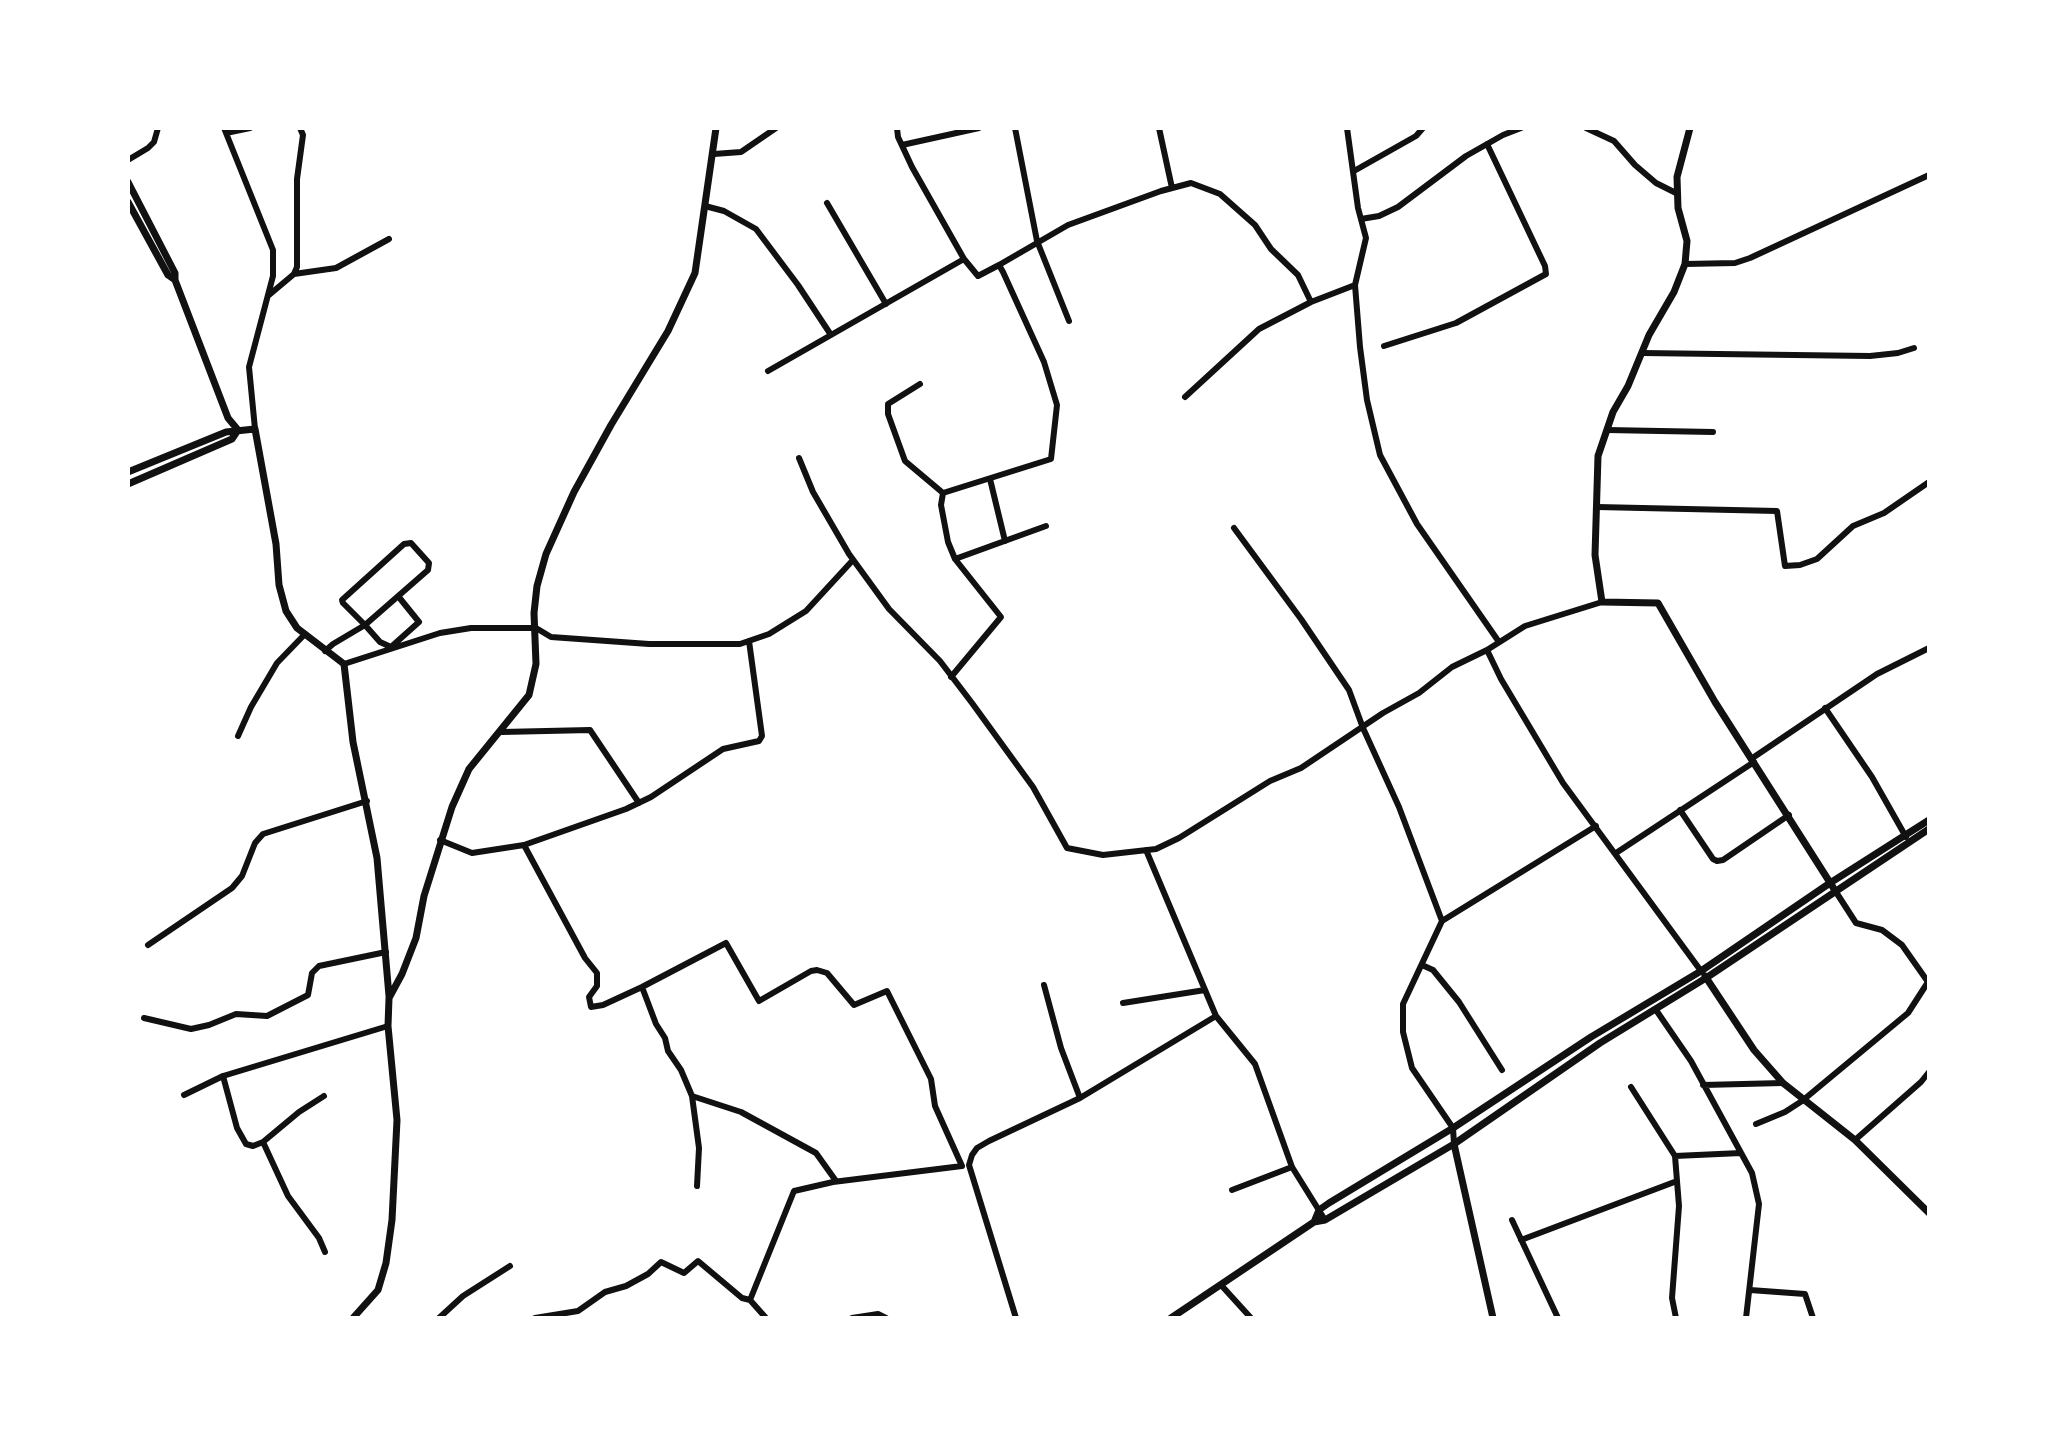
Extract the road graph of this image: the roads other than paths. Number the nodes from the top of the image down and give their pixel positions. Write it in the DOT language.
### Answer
graph roads {
  1 [pos="158,128"];
  2 [pos="250,128"];
  3 [pos="300,128"];
  4 [pos="716,128"];
  5 [pos="776,128"];
  6 [pos="897,128"];
  7 [pos="979,128"];
  8 [pos="1015,128"];
  9 [pos="1159,128"];
  10 [pos="1347,128"];
  11 [pos="1423,128"];
  12 [pos="1521,128"];
  13 [pos="1586,128"];
  14 [pos="1690,128"];
  15 [pos="225,131"];
  16 [pos="1487,144"];
  17 [pos="902,145"];
  18 [pos="714,154"];
  19 [pos="128,160"];
  20 [pos="1354,171"];
  21 [pos="1929,175"];
  22 [pos="128,182"];
  23 [pos="1172,188"];
  24 [pos="1678,194"];
  25 [pos="128,202"];
  26 [pos="827,203"];
  27 [pos="705,206"];
  28 [pos="1361,219"];
  29 [pos="149,231"];
  30 [pos="389,239"];
  31 [pos="1037,241"];
  32 [pos="964,259"];
  33 [pos="1685,264"];
  34 [pos="999,265"];
  35 [pos="294,274"];
  36 [pos="1355,285"];
  37 [pos="268,296"];
  38 [pos="1311,302"];
  39 [pos="886,304"];
  40 [pos="1069,321"];
  41 [pos="831,335"];
  42 [pos="1384,346"];
  43 [pos="1914,348"];
  44 [pos="1642,353"];
  45 [pos="768,371"];
  46 [pos="920,384"];
  47 [pos="1185,397"];
  48 [pos="255,429"];
  49 [pos="238,430"];
  50 [pos="1607,430"];
  51 [pos="1713,432"];
  52 [pos="799,458"];
  53 [pos="128,472"];
  54 [pos="990,479"];
  55 [pos="1929,482"];
  56 [pos="128,484"];
  57 [pos="943,493"];
  58 [pos="1597,507"];
  59 [pos="1046,526"];
  60 [pos="1234,528"];
  61 [pos="1005,541"];
  62 [pos="955,559"];
  63 [pos="853,560"];
  64 [pos="398,596"];
  65 [pos="1602,602"];
  66 [pos="365,625"];
  67 [pos="536,628"];
  68 [pos="305,634"];
  69 [pos="749,641"];
  70 [pos="1499,642"];
  71 [pos="1929,648"];
  72 [pos="1487,650"];
  73 [pos="325,651"];
  74 [pos="344,664"];
  75 [pos="951,677"];
  76 [pos="1825,708"];
  77 [pos="1363,728"];
  78 [pos="502,732"];
  79 [pos="238,736"];
  80 [pos="1752,760"];
  81 [pos="367,801"];
  82 [pos="639,803"];
  83 [pos="1680,810"];
  84 [pos="1789,815"];
  85 [pos="1929,820"];
  86 [pos="1596,826"];
  87 [pos="1929,829"];
  88 [pos="1907,838"];
  89 [pos="440,840"];
  90 [pos="524,845"];
  91 [pos="1146,850"];
  92 [pos="1616,853"];
  93 [pos="1830,883"];
  94 [pos="1836,892"];
  95 [pos="1442,921"];
  96 [pos="148,945"];
  97 [pos="386,952"];
  98 [pos="1422,965"];
  99 [pos="1704,974"];
  100 [pos="1928,982"];
  101 [pos="1044,985"];
  102 [pos="642,987"];
  103 [pos="1205,990"];
  104 [pos="389,998"];
  105 [pos="1123,1003"];
  106 [pos="1656,1010"];
  107 [pos="1216,1016"];
  108 [pos="144,1018"];
  109 [pos="388,1026"];
  110 [pos="1502,1070"];
  111 [pos="1929,1072"];
  112 [pos="223,1076"];
  113 [pos="1783,1083"];
  114 [pos="1703,1085"];
  115 [pos="1631,1087"];
  116 [pos="184,1095"];
  117 [pos="324,1096"];
  118 [pos="692,1096"];
  119 [pos="1080,1098"];
  120 [pos="1802,1101"];
  121 [pos="1756,1124"];
  122 [pos="1453,1128"];
  123 [pos="1855,1140"];
  124 [pos="263,1142"];
  125 [pos="1454,1144"];
  126 [pos="1741,1153"];
  127 [pos="1675,1156"];
  128 [pos="965,1165"];
  129 [pos="1292,1167"];
  130 [pos="836,1181"];
  131 [pos="1677,1181"];
  132 [pos="697,1186"];
  133 [pos="1232,1190"];
  134 [pos="1319,1210"];
  135 [pos="1929,1213"];
  136 [pos="1325,1220"];
  137 [pos="1512,1220"];
  138 [pos="1314,1222"];
  139 [pos="1521,1240"];
  140 [pos="325,1252"];
  141 [pos="510,1266"];
  142 [pos="1221,1285"];
  143 [pos="1750,1290"];
  144 [pos="750,1300"];
  145 [pos="353,1318"];
  146 [pos="439,1318"];
  147 [pos="535,1318"];
  148 [pos="766,1318"];
  149 [pos="852,1318"];
  150 [pos="886,1318"];
  151 [pos="1016,1318"];
  152 [pos="1171,1318"];
  153 [pos="1251,1318"];
  154 [pos="1493,1318"];
  155 [pos="1558,1318"];
  156 [pos="1676,1318"];
  157 [pos="1746,1318"];
  158 [pos="1813,1318"];
  1 -- 19 [label="street"];
  2 -- 15 [label="street"];
  3 -- 35 [label="street"];
  4 -- 18 [label="street"];
  5 -- 18 [label="street"];
  6 -- 17 [label="street"];
  7 -- 17 [label="street"];
  8 -- 31 [label="street"];
  9 -- 23 [label="street"];
  10 -- 20 [label="street"];
  11 -- 20 [label="street"];
  12 -- 16 [label="street"];
  13 -- 24 [label="street"];
  14 -- 24 [label="street"];
  15 -- 37 [label="street"];
  16 -- 28 [label="street"];
  16 -- 42 [label="street"];
  17 -- 32 [label="street"];
  18 -- 27 [label="street"];
  20 -- 28 [label="street"];
  21 -- 33 [label="street"];
  22 -- 29 [label="street"];
  23 -- 31 [label="street"];
  23 -- 38 [label="street"];
  24 -- 33 [label="street"];
  25 -- 29 [label="street"];
  26 -- 39 [label="street"];
  27 -- 41 [label="street"];
  27 -- 67 [label="street"];
  28 -- 36 [label="street"];
  29 -- 49 [label="street"];
  30 -- 35 [label="street"];
  31 -- 34 [label="street"];
  31 -- 40 [label="street"];
  32 -- 34 [label="street"];
  32 -- 39 [label="street"];
  33 -- 44 [label="street"];
  34 -- 54 [label="street"];
  35 -- 37 [label="street"];
  36 -- 38 [label="street"];
  36 -- 70 [label="street"];
  37 -- 48 [label="street"];
  38 -- 47 [label="street"];
  39 -- 41 [label="street"];
  41 -- 45 [label="street"];
  43 -- 44 [label="street"];
  44 -- 50 [label="street"];
  46 -- 57 [label="street"];
  48 -- 49 [label="street"];
  48 -- 68 [label="street"];
  49 -- 53 [label="street"];
  49 -- 56 [label="street"];
  50 -- 51 [label="street"];
  50 -- 58 [label="street"];
  52 -- 63 [label="street"];
  54 -- 57 [label="street"];
  54 -- 61 [label="street"];
  55 -- 58 [label="street"];
  57 -- 62 [label="street"];
  58 -- 65 [label="street"];
  59 -- 61 [label="street"];
  60 -- 77 [label="street"];
  61 -- 62 [label="street"];
  62 -- 75 [label="street"];
  63 -- 69 [label="street"];
  63 -- 75 [label="street"];
  64 -- 66 [label="street"];
  64 -- 66 [label="street"];
  64 -- 66 [label="street"];
  65 -- 70 [label="street"];
  65 -- 80 [label="street"];
  66 -- 73 [label="street"];
  67 -- 69 [label="street"];
  67 -- 74 [label="street"];
  67 -- 78 [label="street"];
  68 -- 73 [label="street"];
  68 -- 79 [label="street"];
  69 -- 82 [label="street"];
  70 -- 72 [label="street"];
  71 -- 76 [label="street"];
  72 -- 77 [label="street"];
  72 -- 86 [label="street"];
  73 -- 74 [label="street"];
  74 -- 81 [label="street"];
  75 -- 91 [label="street"];
  76 -- 80 [label="street"];
  76 -- 88 [label="street"];
  77 -- 91 [label="street"];
  77 -- 95 [label="street"];
  78 -- 82 [label="street"];
  78 -- 89 [label="street"];
  80 -- 83 [label="street"];
  80 -- 84 [label="street"];
  81 -- 96 [label="street"];
  81 -- 97 [label="street"];
  82 -- 90 [label="street"];
  83 -- 84 [label="street"];
  83 -- 92 [label="street"];
  84 -- 93 [label="street"];
  85 -- 88 [label="street"];
  86 -- 92 [label="street"];
  86 -- 95 [label="street"];
  87 -- 88 [label="street"];
  88 -- 93 [label="street"];
  88 -- 94 [label="street"];
  89 -- 90 [label="street"];
  89 -- 104 [label="street"];
  90 -- 102 [label="street"];
  91 -- 103 [label="street"];
  92 -- 99 [label="street"];
  93 -- 94 [label="street"];
  93 -- 99 [label="street"];
  94 -- 99 [label="street"];
  94 -- 100 [label="street"];
  95 -- 98 [label="street"];
  97 -- 104 [label="street"];
  97 -- 108 [label="street"];
  98 -- 110 [label="street"];
  98 -- 122 [label="street"];
  99 -- 106 [label="street"];
  99 -- 113 [label="street"];
  99 -- 122 [label="street"];
  100 -- 120 [label="street"];
  101 -- 119 [label="street"];
  102 -- 118 [label="street"];
  102 -- 128 [label="street"];
  103 -- 105 [label="street"];
  103 -- 107 [label="street"];
  104 -- 109 [label="street"];
  106 -- 114 [label="street"];
  106 -- 125 [label="street"];
  107 -- 119 [label="street"];
  107 -- 129 [label="street"];
  109 -- 112 [label="street"];
  109 -- 145 [label="street"];
  111 -- 123 [label="street"];
  112 -- 116 [label="street"];
  112 -- 124 [label="street"];
  113 -- 114 [label="street"];
  113 -- 120 [label="street"];
  114 -- 126 [label="street"];
  115 -- 127 [label="street"];
  117 -- 124 [label="street"];
  118 -- 130 [label="street"];
  118 -- 132 [label="street"];
  119 -- 128 [label="street"];
  120 -- 121 [label="street"];
  120 -- 123 [label="street"];
  122 -- 125 [label="street"];
  122 -- 134 [label="street"];
  123 -- 135 [label="street"];
  124 -- 140 [label="street"];
  125 -- 136 [label="street"];
  125 -- 154 [label="street"];
  126 -- 127 [label="street"];
  126 -- 143 [label="street"];
  127 -- 131 [label="street"];
  128 -- 130 [label="street"];
  128 -- 151 [label="street"];
  129 -- 133 [label="street"];
  129 -- 134 [label="street"];
  130 -- 144 [label="street"];
  131 -- 139 [label="street"];
  131 -- 156 [label="street"];
  134 -- 136 [label="street"];
  134 -- 138 [label="street"];
  136 -- 138 [label="street"];
  137 -- 139 [label="street"];
  138 -- 142 [label="street"];
  139 -- 155 [label="street"];
  141 -- 146 [label="street"];
  142 -- 152 [label="street"];
  142 -- 153 [label="street"];
  143 -- 157 [label="street"];
  143 -- 158 [label="street"];
  144 -- 147 [label="street"];
  144 -- 148 [label="street"];
  149 -- 150 [label="street"];
}
